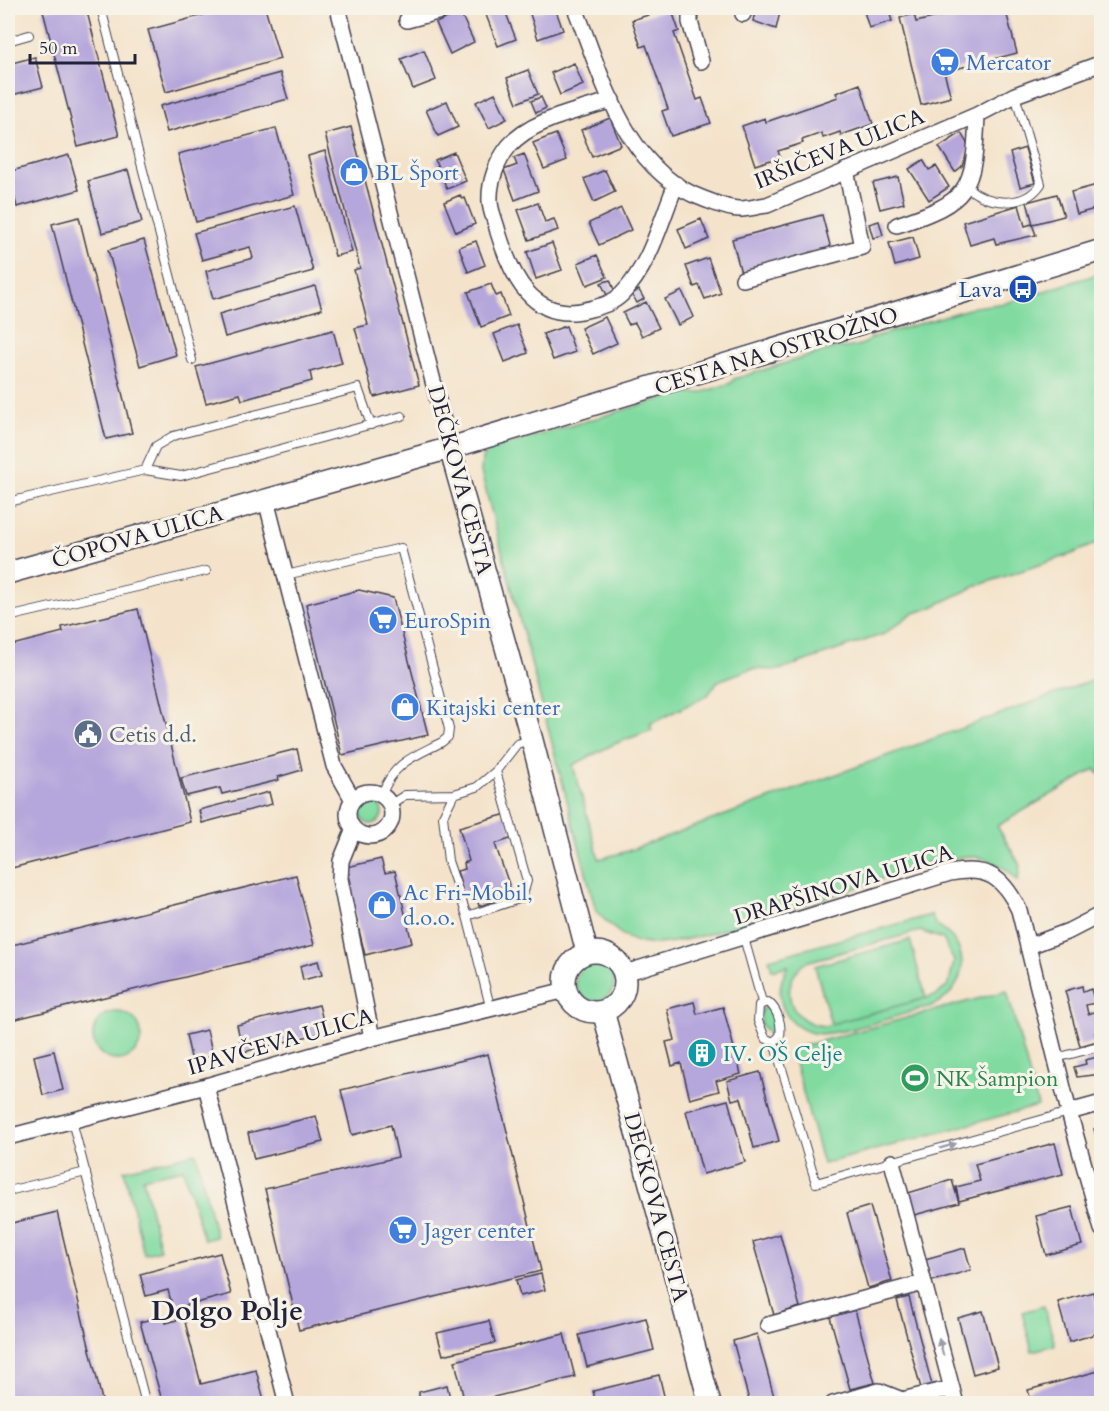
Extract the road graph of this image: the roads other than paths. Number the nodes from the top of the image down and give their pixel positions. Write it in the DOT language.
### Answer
graph roads {
  1 [pos="101,8"];
  2 [pos="338,8"];
  3 [pos="452,8"];
  4 [pos="575,8"];
  5 [pos="690,8"];
  6 [pos="407,20"];
  7 [pos="29,35"];
  8 [pos="8,41"];
  9 [pos="701,61"];
  10 [pos="1101,63"];
  11 [pos="1015,94"];
  12 [pos="612,100"];
  13 [pos="977,115"];
  14 [pos="846,170"];
  15 [pos="676,184"];
  16 [pos="967,188"];
  17 [pos="897,225"];
  18 [pos="1101,250"];
  19 [pos="743,279"];
  20 [pos="192,360"];
  21 [pos="402,416"];
  22 [pos="371,425"];
  23 [pos="450,448"];
  24 [pos="145,470"];
  25 [pos="266,500"];
  26 [pos="8,502"];
  27 [pos="206,572"];
  28 [pos="8,573"];
  29 [pos="286,575"];
  30 [pos="8,617"];
  31 [pos="532,740"];
  32 [pos="495,771"];
  33 [pos="454,794"];
  34 [pos="386,799"];
  35 [pos="353,800"];
  36 [pos="354,829"];
  37 [pos="1101,914"];
  38 [pos="467,916"];
  39 [pos="744,938"];
  40 [pos="1029,946"];
  41 [pos="587,952"];
  42 [pos="625,974"];
  43 [pos="566,990"];
  44 [pos="762,1002"];
  45 [pos="491,1010"];
  46 [pos="603,1011"];
  47 [pos="372,1038"];
  48 [pos="774,1042"];
  49 [pos="1101,1046"];
  50 [pos="1056,1058"];
  51 [pos="206,1086"];
  52 [pos="1101,1103"];
  53 [pos="1069,1113"];
  54 [pos="72,1122"];
  55 [pos="8,1137"];
  56 [pos="892,1162"];
  57 [pos="86,1172"];
  58 [pos="8,1191"];
  59 [pos="1101,1229"];
  60 [pos="923,1283"];
  61 [pos="768,1325"];
  62 [pos="954,1396"];
  63 [pos="146,1404"];
  64 [pos="287,1404"];
  65 [pos="710,1404"];
  66 [pos="833,1404"];
  1 -- 20 [label="lane"];
  2 -- 23 [label="street, DEČKOVA CESTA"];
  3 -- 6 [label="street"];
  4 -- 12 [label="street, IRŠIČEVA ULICA"];
  5 -- 9 [label="street"];
  7 -- 8 [label="lane"];
  10 -- 11 [label="street, IRŠIČEVA ULICA"];
  11 -- 13 [label="street, IRŠIČEVA ULICA"];
  11 -- 16 [label="lane"];
  12 -- 15 [label="street, IRŠIČEVA ULICA"];
  12 -- 15 [label="street"];
  13 -- 14 [label="street, IRŠIČEVA ULICA"];
  13 -- 16 [label="street"];
  14 -- 15 [label="street, IRŠIČEVA ULICA"];
  14 -- 19 [label="street"];
  16 -- 17 [label="street"];
  18 -- 23 [label="street, CESTA NA OSTROŽNO"];
  21 -- 22 [label="lane"];
  22 -- 24 [label="lane"];
  22 -- 24 [label="lane"];
  23 -- 25 [label="street, CESTA NA OSTROŽNO"];
  23 -- 31 [label="street, DEČKOVA CESTA"];
  24 -- 26 [label="lane"];
  25 -- 28 [label="street, ČOPOVA ULICA"];
  25 -- 29 [label="street"];
  27 -- 30 [label="lane"];
  29 -- 34 [label="lane"];
  29 -- 35 [label="street"];
  31 -- 32 [label="lane"];
  31 -- 41 [label="street, DEČKOVA CESTA"];
  32 -- 33 [label="lane"];
  32 -- 38 [label="lane"];
  33 -- 34 [label="lane"];
  33 -- 38 [label="lane"];
  34 -- 35 [label="street"];
  34 -- 36 [label="street"];
  35 -- 36 [label="street"];
  36 -- 47 [label="street"];
  37 -- 40 [label="street"];
  38 -- 45 [label="lane"];
  39 -- 40 [label="street, DRAPŠINOVA ULICA"];
  39 -- 42 [label="street, DRAPŠINOVA ULICA"];
  39 -- 44 [label="lane"];
  40 -- 50 [label="street, DRAPŠINOVA ULICA"];
  41 -- 42 [label="street"];
  41 -- 43 [label="street"];
  42 -- 46 [label="street"];
  43 -- 45 [label="street, IPAVČEVA ULICA"];
  43 -- 46 [label="street"];
  44 -- 48 [label="lane"];
  44 -- 48 [label="lane"];
  45 -- 47 [label="street, IPAVČEVA ULICA"];
  46 -- 65 [label="street, DEČKOVA CESTA"];
  47 -- 51 [label="street, IPAVČEVA ULICA"];
  48 -- 56 [label="lane"];
  49 -- 50 [label="lane"];
  50 -- 53 [label="street, DRAPŠINOVA ULICA"];
  51 -- 54 [label="street, IPAVČEVA ULICA"];
  51 -- 64 [label="street"];
  52 -- 53 [label="street"];
  56 -- 53 [label="lane, one-way"];
  53 -- 59 [label="street, DRAPŠINOVA ULICA"];
  54 -- 55 [label="street, IPAVČEVA ULICA"];
  54 -- 57 [label="lane"];
  56 -- 60 [label="street"];
  57 -- 58 [label="lane"];
  57 -- 63 [label="lane"];
  60 -- 61 [label="street"];
  62 -- 60 [label="street, one-way"];
  62 -- 66 [label="street"];
}
